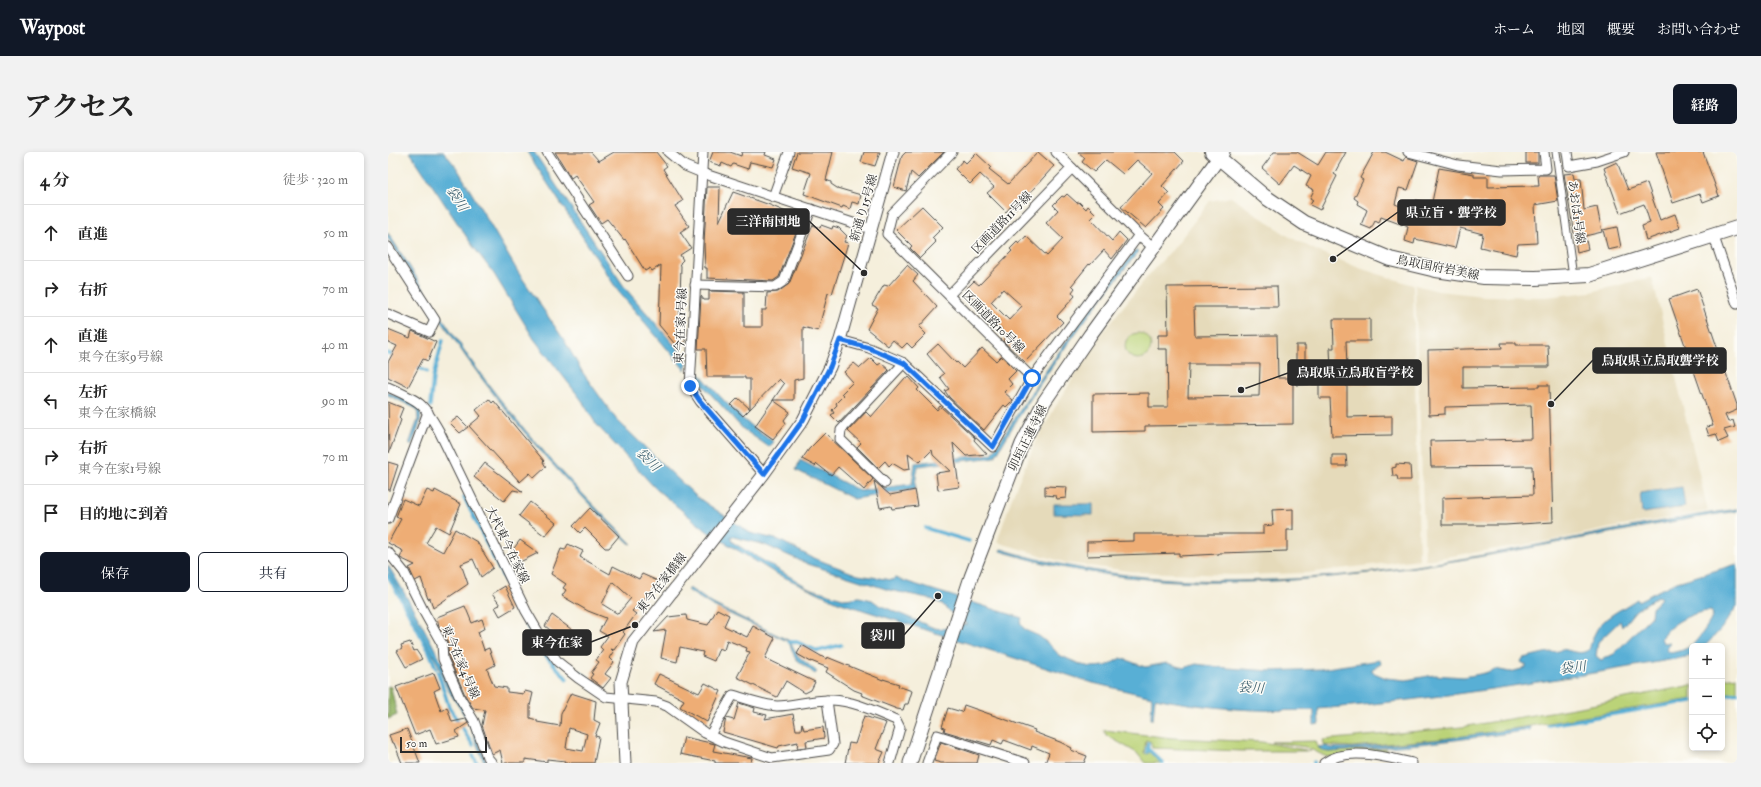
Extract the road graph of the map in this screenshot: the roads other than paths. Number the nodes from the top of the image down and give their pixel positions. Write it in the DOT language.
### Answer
graph roads {
  1 [pos="547,152"];
  2 [pos="668,152"];
  3 [pos="703,152"];
  4 [pos="789,152"];
  5 [pos="893,152"];
  6 [pos="952,152"];
  7 [pos="1056,152"];
  8 [pos="1408,152"];
  9 [pos="1544,152"];
  10 [pos="1556,152"];
  11 [pos="1567,152"];
  12 [pos="1624,152"];
  13 [pos="1218,154"];
  14 [pos="1072,168"];
  15 [pos="702,173"];
  16 [pos="774,197"];
  17 [pos="810,209"];
  18 [pos="1737,228"];
  19 [pos="871,229"];
  20 [pos="1139,235"];
  21 [pos="1714,237"];
  22 [pos="388,247"];
  23 [pos="1154,248"];
  24 [pos="628,276"];
  25 [pos="1573,276"];
  26 [pos="695,285"];
  27 [pos="949,295"];
  28 [pos="1737,304"];
  29 [pos="388,314"];
  30 [pos="840,340"];
  31 [pos="904,363"];
  32 [pos="1032,378"];
  33 [pos="388,387"];
  34 [pos="428,412"];
  35 [pos="762,477"];
  36 [pos="884,483"];
  37 [pos="388,519"];
  38 [pos="388,552"];
  39 [pos="621,699"];
  40 [pos="828,700"];
  41 [pos="710,735"];
  42 [pos="492,763"];
  43 [pos="625,763"];
  44 [pos="890,763"];
  45 [pos="910,763"];
  46 [pos="927,763"];
  47 [pos="1025,763"];
  48 [pos="1324,763"];
  49 [pos="1412,763"];
  1 -- 24 [label="street"];
  2 -- 15 [label="street"];
  3 -- 15 [label="street, 東今在家1号線"];
  4 -- 16 [label="street"];
  5 -- 19 [label="street, 新通り15号線"];
  6 -- 27 [label="street, 区画道路10号線"];
  7 -- 14 [label="street"];
  8 -- 9 [label="street"];
  10 -- 25 [label="street, あおば1号線"];
  11 -- 12 [label="street"];
  13 -- 23 [label="main road, 卯垣正蓮寺線"];
  13 -- 25 [label="main road, 鳥取国府岩美線"];
  14 -- 20 [label="street"];
  14 -- 27 [label="street, 区画道路11号線"];
  15 -- 16 [label="street"];
  15 -- 26 [label="street, 東今在家1号線"];
  16 -- 17 [label="street"];
  17 -- 19 [label="street"];
  17 -- 26 [label="street"];
  18 -- 21 [label="main road, 鳥取国府岩美線"];
  19 -- 30 [label="street, 新通り15号線"];
  20 -- 23 [label="street"];
  20 -- 32 [label="street"];
  21 -- 25 [label="main road, 鳥取国府岩美線"];
  21 -- 28 [label="street"];
  22 -- 29 [label="street"];
  23 -- 45 [label="main road, 卯垣正蓮寺線"];
  26 -- 35 [label="street, 東今在家1号線"];
  27 -- 32 [label="street, 区画道路10号線"];
  30 -- 31 [label="street"];
  30 -- 35 [label="street"];
  31 -- 32 [label="street"];
  31 -- 36 [label="street"];
  33 -- 34 [label="street, 大杙東今在家線"];
  34 -- 37 [label="street"];
  34 -- 39 [label="street, 大杙東今在家線"];
  35 -- 39 [label="street, 東今在家橋線"];
  38 -- 42 [label="street, 東今在家4号線"];
  39 -- 41 [label="street, 大杙東今在家線"];
  39 -- 43 [label="street, 東今在家橋線"];
  40 -- 41 [label="street"];
  40 -- 41 [label="street, 大杙東今在家線"];
  40 -- 44 [label="street"];
  46 -- 47 [label="street"];
  48 -- 49 [label="street"];
}
